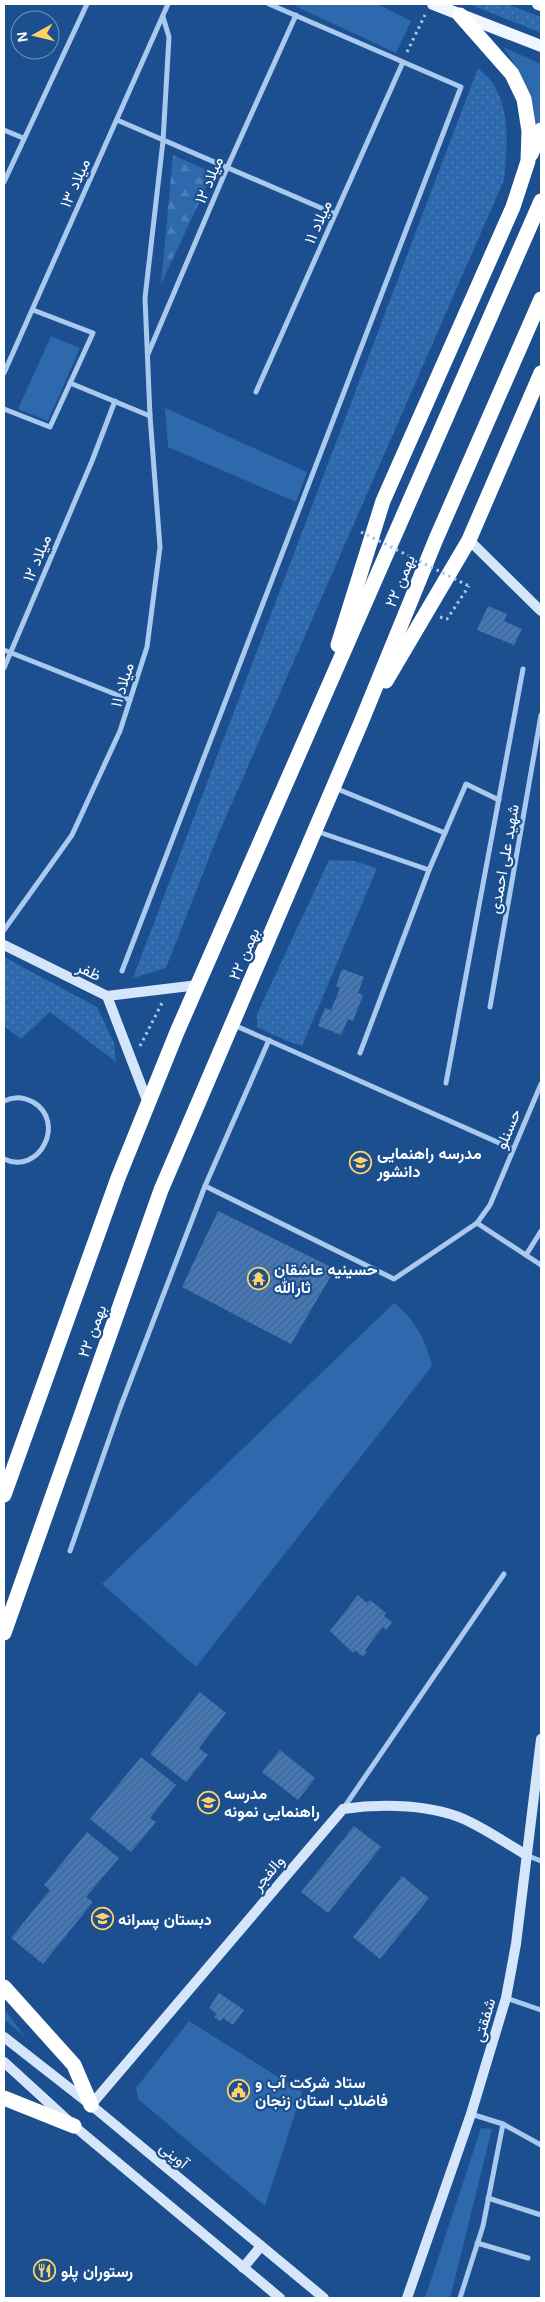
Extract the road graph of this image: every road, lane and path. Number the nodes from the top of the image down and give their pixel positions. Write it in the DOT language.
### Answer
graph roads {
  1 [pos="87,4"];
  2 [pos="168,4"];
  3 [pos="269,4"];
  4 [pos="429,8"];
  5 [pos="296,16"];
  6 [pos="460,16"];
  7 [pos="163,17"];
  8 [pos="541,46"];
  9 [pos="402,62"];
  10 [pos="117,120"];
  11 [pos="4,130"];
  12 [pos="541,130"];
  13 [pos="23,138"];
  14 [pos="162,141"];
  15 [pos="528,161"];
  16 [pos="227,168"];
  17 [pos="4,182"];
  18 [pos="541,201"];
  19 [pos="512,208"];
  20 [pos="336,214"];
  21 [pos="541,299"];
  22 [pos="32,310"];
  23 [pos="147,355"];
  24 [pos="4,373"];
  25 [pos="541,373"];
  26 [pos="70,383"];
  27 [pos="256,392"];
  28 [pos="115,401"];
  29 [pos="4,409"];
  30 [pos="150,416"];
  31 [pos="361,532"];
  32 [pos="469,540"];
  33 [pos="541,611"];
  34 [pos="447,619"];
  35 [pos="4,650"];
  36 [pos="11,653"];
  37 [pos="4,668"];
  38 [pos="523,668"];
  39 [pos="130,700"];
  40 [pos="541,715"];
  41 [pos="315,717"];
  42 [pos="360,726"];
  43 [pos="334,788"];
  44 [pos="499,800"];
  45 [pos="316,830"];
  46 [pos="445,833"];
  47 [pos="429,870"];
  48 [pos="4,930"];
  49 [pos="4,945"];
  50 [pos="122,971"];
  51 [pos="198,985"];
  52 [pos="169,988"];
  53 [pos="107,996"];
  54 [pos="490,1008"];
  55 [pos="233,1024"];
  56 [pos="269,1040"];
  57 [pos="360,1053"];
  58 [pos="132,1062"];
  59 [pos="446,1082"];
  60 [pos="541,1084"];
  61 [pos="4,1100"];
  62 [pos="148,1103"];
  63 [pos="513,1149"];
  64 [pos="4,1159"];
  65 [pos="205,1186"];
  66 [pos="478,1223"];
  67 [pos="541,1231"];
  68 [pos="526,1255"];
  69 [pos="541,1265"];
  70 [pos="4,1495"];
  71 [pos="70,1551"];
  72 [pos="504,1574"];
  73 [pos="4,1633"];
  74 [pos="541,1739"];
  75 [pos="343,1809"];
  76 [pos="526,1855"];
  77 [pos="541,1861"];
  78 [pos="4,1987"];
  79 [pos="506,1998"];
  80 [pos="541,2010"];
  81 [pos="4,2037"];
  82 [pos="4,2062"];
  83 [pos="4,2098"];
  84 [pos="90,2105"];
  85 [pos="472,2114"];
  86 [pos="503,2124"];
  87 [pos="74,2126"];
  88 [pos="541,2145"];
  89 [pos="488,2198"];
  90 [pos="541,2215"];
  91 [pos="477,2243"];
  92 [pos="261,2246"];
  93 [pos="528,2258"];
  94 [pos="244,2268"];
  95 [pos="280,2298"];
  96 [pos="324,2298"];
  97 [pos="407,2298"];
  98 [pos="460,2298"];
  1 -- 13 [label="street"];
  2 -- 7 [label="street, میلاد ۱۳"];
  3 -- 5 [label="street"];
  4 -- 6 [label="main road"];
  4 -- 9 [label="path"];
  5 -- 9 [label="street"];
  5 -- 16 [label="street, میلاد ۱۲"];
  6 -- 8 [label="main road"];
  6 -- 15 [label="highway"];
  7 -- 10 [label="street, میلاد ۱۳"];
  7 -- 14 [label="street, میلاد ۱۲"];
  9 -- 20 [label="street, میلاد ۱۱"];
  9 -- 50 [label="street"];
  10 -- 14 [label="street"];
  10 -- 22 [label="street, میلاد ۱۳"];
  11 -- 13 [label="street"];
  12 -- 15 [label="highway"];
  13 -- 17 [label="street"];
  14 -- 16 [label="street"];
  14 -- 23 [label="street, میلاد ۱۲"];
  15 -- 19 [label="highway"];
  16 -- 20 [label="street"];
  16 -- 23 [label="street, میلاد ۱۲"];
  18 -- 19 [label="highway"];
  18 -- 41 [label="highway, ۲۲ بهمن"];
  19 -- 41 [label="highway"];
  20 -- 27 [label="street, میلاد ۱۱"];
  21 -- 42 [label="highway, ۲۲ بهمن"];
  22 -- 24 [label="street, میلاد ۱۳"];
  22 -- 26 [label="street"];
  23 -- 30 [label="street, میلاد ۱۲"];
  25 -- 32 [label="highway"];
  26 -- 28 [label="street"];
  26 -- 29 [label="street"];
  28 -- 30 [label="street"];
  28 -- 36 [label="street, میلاد ۱۲"];
  30 -- 39 [label="street, میلاد ۱۱"];
  31 -- 34 [label="path, bridge"];
  32 -- 33 [label="street"];
  32 -- 42 [label="highway"];
  35 -- 36 [label="street"];
  36 -- 37 [label="street, میلاد ۱۲"];
  36 -- 39 [label="street"];
  38 -- 44 [label="street"];
  39 -- 48 [label="street, میلاد ۱۱"];
  40 -- 54 [label="street, شهید علی احمدی"];
  41 -- 51 [label="highway, ۲۲ بهمن"];
  42 -- 43 [label="highway, ۲۲ بهمن"];
  43 -- 45 [label="highway, ۲۲ بهمن"];
  43 -- 46 [label="street"];
  44 -- 46 [label="street"];
  44 -- 59 [label="street"];
  45 -- 47 [label="street"];
  45 -- 55 [label="highway, ۲۲ بهمن"];
  46 -- 47 [label="street"];
  47 -- 57 [label="street"];
  49 -- 53 [label="street, ظفر"];
  51 -- 52 [label="street, ظفر"];
  51 -- 62 [label="highway, ۲۲ بهمن"];
  52 -- 53 [label="street, ظفر"];
  52 -- 58 [label="path"];
  53 -- 58 [label="street"];
  55 -- 56 [label="street"];
  55 -- 73 [label="highway, ۲۲ بهمن"];
  56 -- 63 [label="street"];
  56 -- 65 [label="street"];
  58 -- 62 [label="street"];
  60 -- 63 [label="street, حسنلو"];
  61 -- 64 [label="street"];
  62 -- 70 [label="highway, ۲۲ بهمن"];
  63 -- 66 [label="street, حسنلو"];
  65 -- 66 [label="street"];
  65 -- 71 [label="street"];
  66 -- 68 [label="street"];
  67 -- 68 [label="street"];
  68 -- 69 [label="street"];
  72 -- 75 [label="street"];
  74 -- 76 [label="street, شفقتی"];
  75 -- 76 [label="street"];
  75 -- 84 [label="street, والفجر"];
  76 -- 77 [label="street"];
  76 -- 79 [label="street, شفقتی"];
  78 -- 84 [label="highway"];
  79 -- 80 [label="street"];
  79 -- 85 [label="street, شفقتی"];
  81 -- 84 [label="street, آوینی"];
  82 -- 87 [label="street"];
  83 -- 87 [label="highway"];
  84 -- 92 [label="street, آوینی"];
  85 -- 86 [label="street"];
  85 -- 97 [label="street, شفقتی"];
  86 -- 88 [label="street"];
  86 -- 89 [label="street"];
  87 -- 94 [label="street"];
  89 -- 90 [label="street"];
  89 -- 91 [label="street"];
  91 -- 93 [label="street"];
  91 -- 98 [label="street"];
  92 -- 94 [label="street"];
  92 -- 96 [label="street, آوینی"];
  94 -- 95 [label="street"];
}
